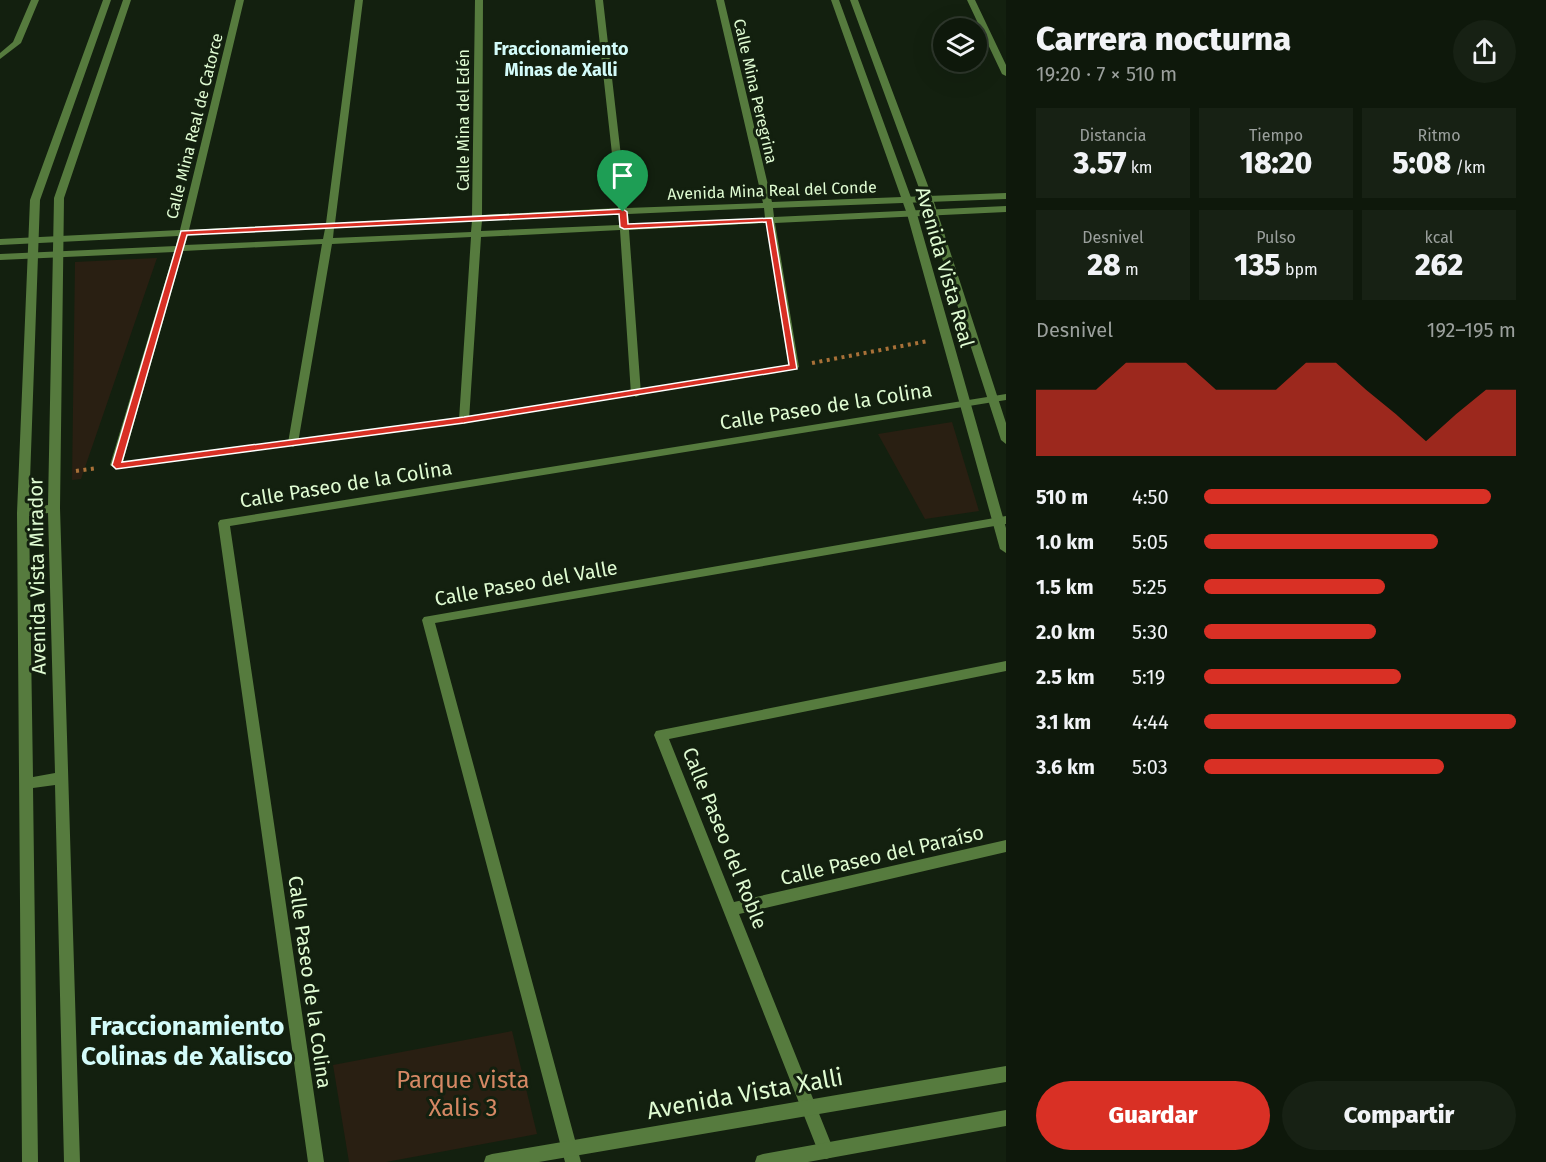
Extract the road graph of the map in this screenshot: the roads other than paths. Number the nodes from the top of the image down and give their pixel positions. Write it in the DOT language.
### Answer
graph roads {
  1 [pos="35,0"];
  2 [pos="107,0"];
  3 [pos="127,0"];
  4 [pos="240,0"];
  5 [pos="359,0"];
  6 [pos="479,0"];
  7 [pos="599,0"];
  8 [pos="720,0"];
  9 [pos="835,0"];
  10 [pos="854,0"];
  11 [pos="971,0"];
  12 [pos="0,57"];
  13 [pos="857,60"];
  14 [pos="876,60"];
  15 [pos="103,71"];
  16 [pos="81,72"];
  17 [pos="1006,75"];
  18 [pos="1006,196"];
  19 [pos="928,199"];
  20 [pos="907,200"];
  21 [pos="768,206"];
  22 [pos="1006,209"];
  23 [pos="623,212"];
  24 [pos="932,213"];
  25 [pos="912,214"];
  26 [pos="477,219"];
  27 [pos="770,220"];
  28 [pos="330,226"];
  29 [pos="624,227"];
  30 [pos="184,233"];
  31 [pos="476,234"];
  32 [pos="59,239"];
  33 [pos="33,241"];
  34 [pos="327,241"];
  35 [pos="0,242"];
  36 [pos="179,249"];
  37 [pos="59,254"];
  38 [pos="32,256"];
  39 [pos="0,257"];
  40 [pos="794,367"];
  41 [pos="636,393"];
  42 [pos="1006,397"];
  43 [pos="994,399"];
  44 [pos="965,404"];
  45 [pos="464,420"];
  46 [pos="1006,440"];
  47 [pos="293,443"];
  48 [pos="116,465"];
  49 [pos="54,508"];
  50 [pos="23,513"];
  51 [pos="1002,521"];
  52 [pos="1006,549"];
  53 [pos="1006,666"];
  54 [pos="61,778"];
  55 [pos="26,784"];
  56 [pos="1006,846"];
  57 [pos="731,909"];
  58 [pos="1006,1074"];
  59 [pos="811,1107"];
  60 [pos="1006,1118"];
  61 [pos="826,1150"];
  62 [pos="571,1155"];
  63 [pos="30,1162"];
  64 [pos="72,1162"];
  65 [pos="316,1162"];
  66 [pos="492,1162"];
  67 [pos="763,1162"];
  1 -- 12 [label="street"];
  2 -- 16 [label="street, Avenida Vista Mirador"];
  3 -- 15 [label="street, Avenida Vista Mirador"];
  4 -- 30 [label="street, Calle Mina Real de Catorce"];
  5 -- 28 [label="street"];
  6 -- 26 [label="street, Calle Mina del Edén"];
  7 -- 23 [label="street"];
  8 -- 21 [label="street, Calle Mina Peregrina"];
  9 -- 13 [label="street, Avenida Vista Real"];
  10 -- 14 [label="street, Avenida Vista Real"];
  11 -- 17 [label="street"];
  13 -- 14 [label="street"];
  13 -- 20 [label="street, Avenida Vista Real"];
  14 -- 19 [label="street, Avenida Vista Real"];
  15 -- 16 [label="street"];
  15 -- 32 [label="street, Avenida Vista Mirador"];
  16 -- 33 [label="street, Avenida Vista Mirador"];
  18 -- 19 [label="street, Avenida Mina Real del Conde"];
  19 -- 20 [label="street, Avenida Mina Real del Conde"];
  19 -- 24 [label="street, Avenida Vista Real"];
  20 -- 21 [label="street, Avenida Mina Real del Conde"];
  20 -- 25 [label="street, Avenida Vista Real"];
  21 -- 23 [label="street, Avenida Mina Real del Conde"];
  21 -- 27 [label="street, Calle Mina Peregrina"];
  22 -- 24 [label="street, Avenida Mina Real del Conde"];
  23 -- 26 [label="street, Avenida Mina Real del Conde"];
  23 -- 29 [label="street"];
  24 -- 25 [label="street, Avenida Mina Real del Conde"];
  24 -- 43 [label="street, Avenida Vista Real"];
  25 -- 27 [label="street, Avenida Mina Real del Conde"];
  25 -- 44 [label="street, Avenida Vista Real"];
  26 -- 28 [label="street, Avenida Mina Real del Conde"];
  26 -- 31 [label="street, Calle Mina del Edén"];
  27 -- 29 [label="street, Avenida Mina Real del Conde"];
  27 -- 40 [label="street, Calle Mina Peregrina"];
  28 -- 30 [label="street, Avenida Mina Real del Conde"];
  28 -- 34 [label="street"];
  29 -- 31 [label="street, Avenida Mina Real del Conde"];
  29 -- 41 [label="street"];
  30 -- 32 [label="street, Avenida Mina Real del Conde"];
  30 -- 36 [label="street, Calle Mina Real de Catorce"];
  31 -- 34 [label="street, Avenida Mina Real del Conde"];
  31 -- 45 [label="street, Calle Mina del Edén"];
  32 -- 33 [label="street, Avenida Mina Real del Conde"];
  32 -- 37 [label="street, Avenida Vista Mirador"];
  33 -- 35 [label="street, Avenida Mina Real del Conde"];
  33 -- 38 [label="street, Avenida Vista Mirador"];
  34 -- 36 [label="street, Avenida Mina Real del Conde"];
  34 -- 47 [label="street"];
  36 -- 37 [label="street, Avenida Mina Real del Conde"];
  36 -- 48 [label="street, Calle Mina Real de Catorce"];
  37 -- 38 [label="street, Avenida Mina Real del Conde"];
  37 -- 49 [label="street, Avenida Vista Mirador"];
  38 -- 39 [label="street, Avenida Mina Real del Conde"];
  38 -- 50 [label="street, Avenida Vista Mirador"];
  42 -- 43 [label="street, Calle Paseo de la Colina"];
  43 -- 44 [label="street, Calle Paseo de la Colina"];
  43 -- 46 [label="street, Avenida Vista Real"];
  44 -- 51 [label="street, Avenida Vista Real"];
  44 -- 65 [label="street, Calle Paseo de la Colina"];
  49 -- 50 [label="street"];
  49 -- 54 [label="street, Avenida Vista Mirador"];
  50 -- 55 [label="street, Avenida Vista Mirador"];
  51 -- 52 [label="street, Avenida Vista Real"];
  51 -- 62 [label="street, Calle Paseo del Valle"];
  53 -- 57 [label="street, Calle Paseo del Roble"];
  54 -- 55 [label="street"];
  54 -- 64 [label="street, Avenida Vista Mirador"];
  55 -- 63 [label="street, Avenida Vista Mirador"];
  56 -- 57 [label="street, Calle Paseo del Paraíso"];
  57 -- 59 [label="street, Calle Paseo del Roble"];
  58 -- 59 [label="street, Avenida Vista Xalli"];
  59 -- 61 [label="street, Calle Paseo del Roble"];
  59 -- 62 [label="street, Avenida Vista Xalli"];
  60 -- 61 [label="street"];
  61 -- 67 [label="street"];
  62 -- 66 [label="street, Avenida Vista Xalli"];
}
